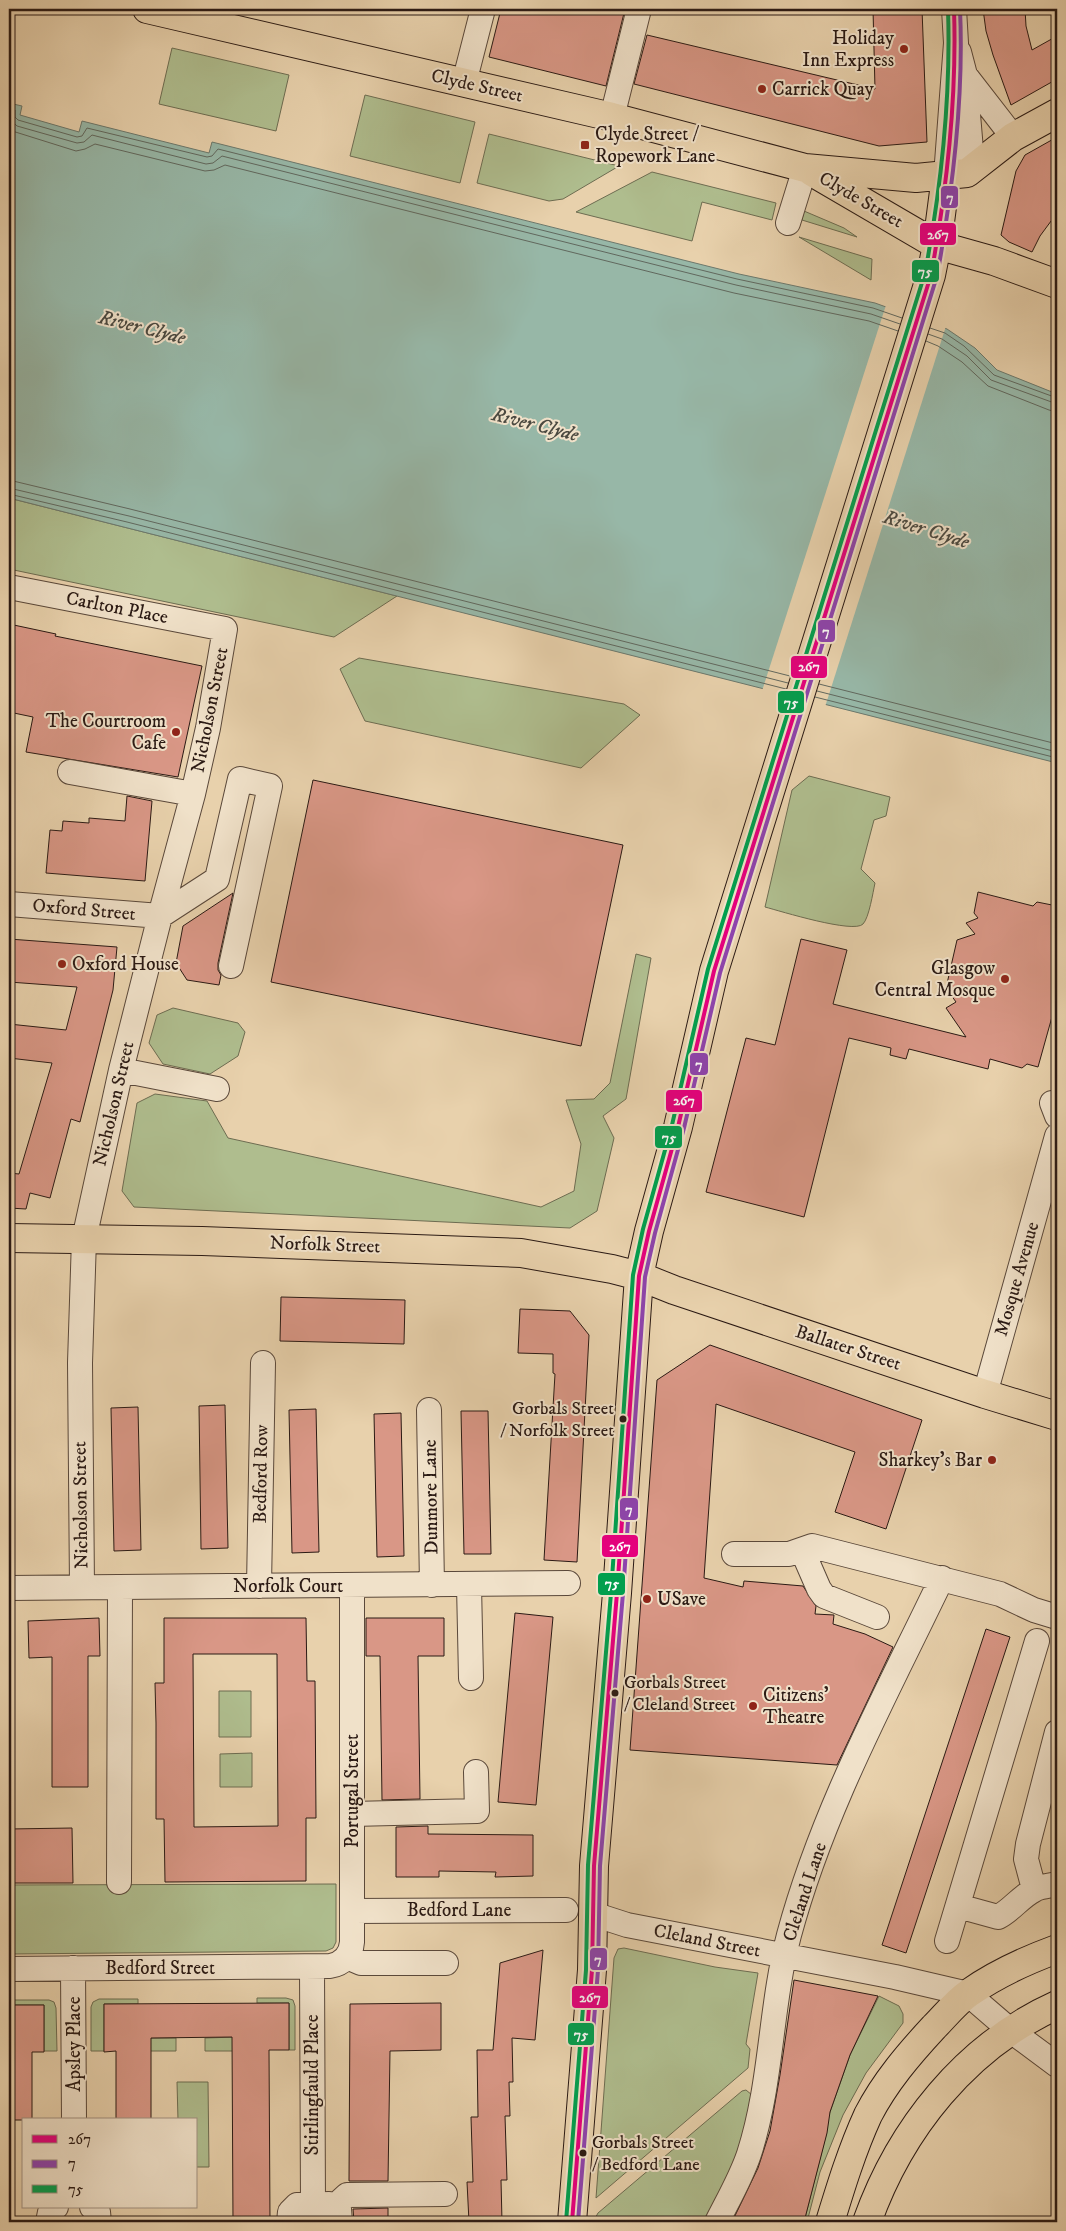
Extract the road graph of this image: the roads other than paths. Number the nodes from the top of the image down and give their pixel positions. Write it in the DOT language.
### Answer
graph roads {
  1 [pos="147,9"];
  2 [pos="482,9"];
  3 [pos="639,9"];
  4 [pos="954,9"];
  5 [pos="183,13"];
  6 [pos="956,43"];
  7 [pos="965,75"];
  8 [pos="464,83"];
  9 [pos="1057,113"];
  10 [pos="612,117"];
  11 [pos="1013,137"];
  12 [pos="805,168"];
  13 [pos="956,175"];
  14 [pos="788,223"];
  15 [pos="937,245"];
  16 [pos="1057,284"];
  17 [pos="9,587"];
  18 [pos="225,629"];
  19 [pos="70,772"];
  20 [pos="193,794"];
  21 [pos="9,904"];
  22 [pos="160,916"];
  23 [pos="231,966"];
  24 [pos="119,1081"];
  25 [pos="217,1089"];
  26 [pos="1057,1136"];
  27 [pos="9,1238"];
  28 [pos="84,1239"];
  29 [pos="639,1276"];
  30 [pos="263,1363"];
  31 [pos="985,1394"];
  32 [pos="429,1410"];
  33 [pos="1057,1416"];
  34 [pos="802,1550"];
  35 [pos="734,1554"];
  36 [pos="942,1578"];
  37 [pos="568,1582"];
  38 [pos="469,1584"];
  39 [pos="352,1585"];
  40 [pos="432,1585"];
  41 [pos="259,1586"];
  42 [pos="82,1587"];
  43 [pos="120,1587"];
  44 [pos="9,1588"];
  45 [pos="877,1617"];
  46 [pos="1057,1617"];
  47 [pos="1037,1641"];
  48 [pos="471,1678"];
  49 [pos="1057,1732"];
  50 [pos="476,1772"];
  51 [pos="352,1814"];
  52 [pos="119,1882"];
  53 [pos="1057,1884"];
  54 [pos="1034,1889"];
  55 [pos="958,1906"];
  56 [pos="352,1910"];
  57 [pos="566,1910"];
  58 [pos="593,1914"];
  59 [pos="947,1941"];
  60 [pos="1057,1949"];
  61 [pos="785,1956"];
  62 [pos="347,1957"];
  63 [pos="446,1963"];
  64 [pos="312,1967"];
  65 [pos="9,1968"];
  66 [pos="73,1968"];
  67 [pos="968,1994"];
  68 [pos="1057,2005"];
  69 [pos="1011,2031"];
  70 [pos="1057,2065"];
  71 [pos="74,2118"];
  72 [pos="445,2194"];
  73 [pos="55,2208"];
  74 [pos="93,2208"];
  75 [pos="329,2211"];
  76 [pos="48,2222"];
  77 [pos="99,2222"];
  78 [pos="289,2222"];
  79 [pos="572,2222"];
  80 [pos="717,2222"];
  81 [pos="830,2222"];
  82 [pos="867,2222"];
  1 -- 5 [label="main road, Clyde Street"];
  2 -- 8 [label="street"];
  3 -- 10 [label="street"];
  4 -- 6 [label="street"];
  5 -- 8 [label="main road, Clyde Street"];
  6 -- 7 [label="street"];
  6 -- 13 [label="street"];
  7 -- 11 [label="street"];
  7 -- 13 [label="street"];
  8 -- 10 [label="main road, Clyde Street"];
  9 -- 11 [label="main road"];
  10 -- 12 [label="main road, Clyde Street"];
  11 -- 13 [label="main road"];
  12 -- 13 [label="main road, Clyde Street"];
  12 -- 14 [label="street"];
  12 -- 15 [label="main road, Clyde Street"];
  13 -- 15 [label="main road"];
  15 -- 16 [label="main road, Clyde Street"];
  15 -- 29 [label="main road"];
  17 -- 18 [label="street, Carlton Place"];
  18 -- 20 [label="street, Nicholson Street"];
  19 -- 20 [label="street"];
  20 -- 22 [label="street, Nicholson Street"];
  21 -- 22 [label="street, Oxford Street"];
  22 -- 23 [label="street"];
  22 -- 24 [label="street, Nicholson Street"];
  24 -- 25 [label="street"];
  24 -- 28 [label="street, Nicholson Street"];
  26 -- 31 [label="street, Mosque Avenue"];
  27 -- 28 [label="main road, Norfolk Street"];
  28 -- 29 [label="main road, Norfolk Street"];
  28 -- 42 [label="street, Nicholson Street"];
  29 -- 31 [label="main road, Ballater Street"];
  29 -- 58 [label="main road"];
  30 -- 41 [label="street, Bedford Row"];
  31 -- 33 [label="main road, Ballater Street"];
  32 -- 40 [label="street, Dunmore Lane"];
  34 -- 35 [label="street"];
  34 -- 36 [label="street"];
  34 -- 45 [label="street"];
  36 -- 46 [label="street"];
  36 -- 61 [label="street, Cleland Lane"];
  37 -- 38 [label="street, Norfolk Court"];
  38 -- 40 [label="street, Norfolk Court"];
  38 -- 48 [label="street"];
  39 -- 40 [label="street, Norfolk Court"];
  39 -- 41 [label="street, Norfolk Court"];
  39 -- 51 [label="street, Portugal Street"];
  41 -- 43 [label="street, Norfolk Court"];
  42 -- 43 [label="street, Norfolk Court"];
  42 -- 44 [label="street, Norfolk Court"];
  43 -- 52 [label="street"];
  47 -- 55 [label="street"];
  49 -- 54 [label="street"];
  50 -- 51 [label="street"];
  51 -- 56 [label="street, Portugal Street"];
  53 -- 54 [label="street"];
  54 -- 55 [label="street"];
  55 -- 59 [label="street"];
  56 -- 57 [label="street, Bedford Lane"];
  56 -- 62 [label="street, Portugal Street"];
  58 -- 61 [label="street, Cleland Street"];
  58 -- 79 [label="main road"];
  60 -- 67 [label="main road"];
  61 -- 67 [label="street, Cleland Street"];
  61 -- 80 [label="street, Cleland Lane"];
  62 -- 63 [label="street"];
  62 -- 64 [label="street"];
  64 -- 66 [label="street, Bedford Street"];
  64 -- 75 [label="street, Stirlingfauld Place"];
  65 -- 66 [label="street, Bedford Street"];
  66 -- 71 [label="street, Apsley Place"];
  67 -- 69 [label="street"];
  67 -- 81 [label="main road"];
  68 -- 69 [label="main road"];
  69 -- 70 [label="street"];
  69 -- 82 [label="main road"];
  72 -- 75 [label="street"];
  73 -- 76 [label="street"];
  74 -- 77 [label="street"];
  75 -- 78 [label="street"];
}
